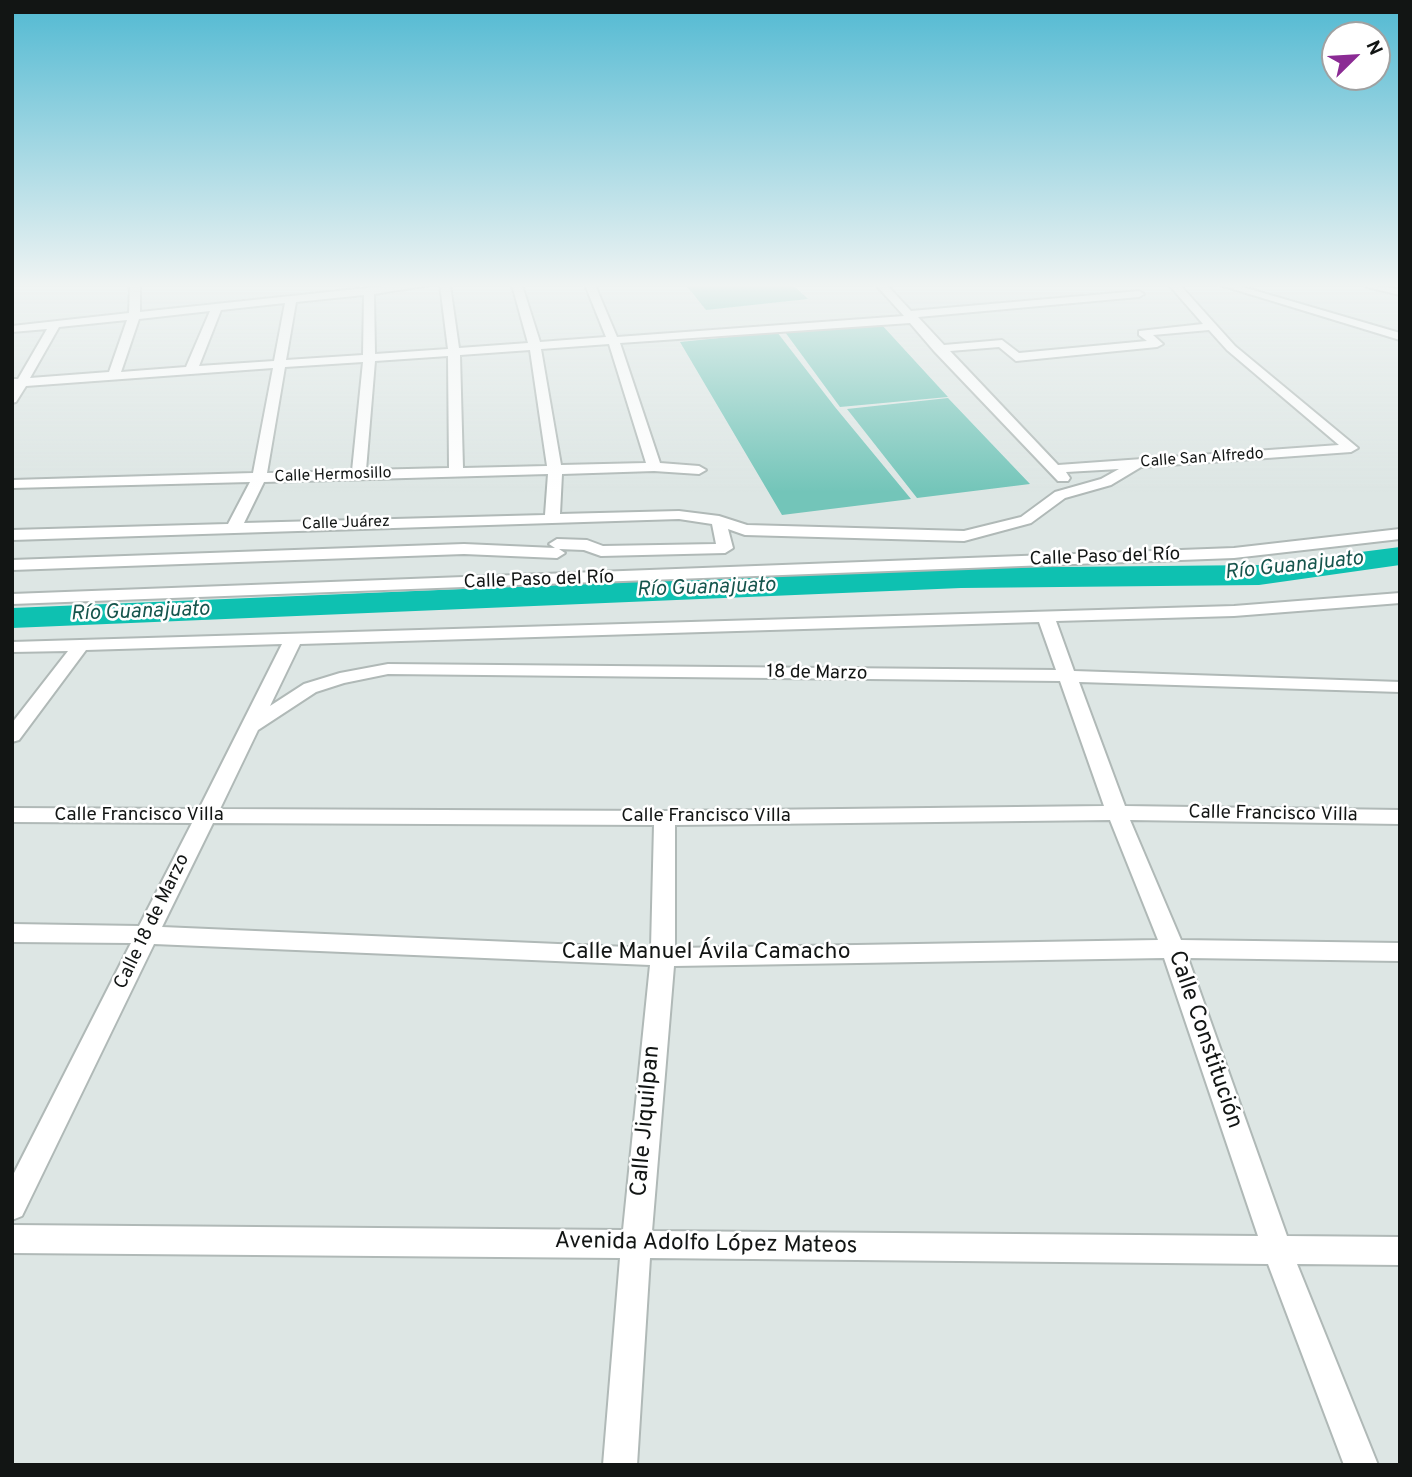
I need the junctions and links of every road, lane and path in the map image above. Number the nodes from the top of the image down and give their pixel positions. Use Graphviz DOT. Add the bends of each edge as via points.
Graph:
graph roads {
  1 [pos="37,354"];
  2 [pos="121,354"];
  3 [pos="198,354"];
  4 [pos="283,354"];
  5 [pos="369,354"];
  6 [pos="418,354"];
  7 [pos="454,354"];
  8 [pos="536,354"];
  9 [pos="617,354"];
  10 [pos="943,354"];
  11 [pos="1013,354"];
  12 [pos="1049,354"];
  13 [pos="1239,354"];
  14 [pos="369,358"];
  15 [pos="281,364"];
  16 [pos="191,370"];
  17 [pos="114,376"];
  18 [pos="18,383"];
  19 [pos="12,399"];
  20 [pos="1138,463"];
  21 [pos="654,467"];
  22 [pos="555,469"];
  23 [pos="1054,469"];
  24 [pos="699,470"];
  25 [pos="456,472"];
  26 [pos="359,475"];
  27 [pos="259,478"];
  28 [pos="12,484"];
  29 [pos="1076,491"];
  30 [pos="552,517"];
  31 [pos="527,518"];
  32 [pos="719,521"];
  33 [pos="234,528"];
  34 [pos="1400,534"];
  35 [pos="12,535"];
  36 [pos="557,548"];
  37 [pos="12,565"];
  38 [pos="555,580"];
  39 [pos="1400,598"];
  40 [pos="12,599"];
  41 [pos="1046,617"];
  42 [pos="294,638"];
  43 [pos="81,645"];
  44 [pos="12,647"];
  45 [pos="1070,676"];
  46 [pos="1400,687"];
  47 [pos="248,727"];
  48 [pos="12,736"];
  49 [pos="1117,813"];
  50 [pos="12,815"];
  51 [pos="204,816"];
  52 [pos="1400,817"];
  53 [pos="665,818"];
  54 [pos="12,933"];
  55 [pos="149,935"];
  56 [pos="1173,949"];
  57 [pos="1400,952"];
  58 [pos="663,957"];
  59 [pos="12,1206"];
  60 [pos="12,1239"];
  61 [pos="636,1244"];
  62 [pos="1278,1250"];
  63 [pos="1400,1251"];
  64 [pos="620,1465"];
  65 [pos="1361,1465"];
  1 -- 18 [label="street"];
  2 -- 17 [label="street"];
  3 -- 16 [label="street"];
  4 -- 15 [label="street"];
  5 -- 14 [label="street"];
  6 -- 14 [label="street"];
  7 -- 25 [label="street"];
  8 -- 22 [label="street"];
  9 -- 21 [label="street"];
  10 -- 23 [label="street"];
  11 -- 12 [label="street"];
  13 -- 20 [label="street, Calle San Alfredo" via="1351,448"];
  14 -- 15 [label="street"];
  14 -- 26 [label="street"];
  15 -- 16 [label="street"];
  15 -- 27 [label="street"];
  16 -- 17 [label="street"];
  17 -- 18 [label="street"];
  18 -- 19 [label="street"];
  20 -- 23 [label="street, Calle San Alfredo"];
  20 -- 29 [label="street, Calle Juárez" via="1106,482"];
  21 -- 22 [label="street, Calle Hermosillo"];
  21 -- 24 [label="street"];
  22 -- 25 [label="street, Calle Hermosillo"];
  22 -- 30 [label="street"];
  23 -- 29 [label="street"];
  25 -- 26 [label="street, Calle Hermosillo"];
  26 -- 27 [label="street, Calle Hermosillo"];
  27 -- 28 [label="street, Calle Hermosillo"];
  27 -- 33 [label="street"];
  29 -- 32 [label="street, Calle Juárez" via="1060,495 1026,520 964,536 746,530"];
  30 -- 31 [label="street, Calle Juárez"];
  30 -- 32 [label="street, Calle Juárez" via="679,515"];
  31 -- 33 [label="street, Calle Juárez"];
  31 -- 36 [label="street"];
  32 -- 36 [label="street" via="725,548"];
  33 -- 35 [label="street, Calle Juárez"];
  34 -- 38 [label="street, Calle Paso del Río" via="1234,553"];
  36 -- 37 [label="street"];
  36 -- 38 [label="street"];
  38 -- 40 [label="street, Calle Paso del Río"];
  39 -- 41 [label="street" via="1234,611"];
  41 -- 42 [label="street"];
  41 -- 45 [label="street, Calle Constitución"];
  42 -- 43 [label="street"];
  42 -- 47 [label="street, Calle 18 de Marzo"];
  43 -- 44 [label="street"];
  43 -- 48 [label="street"];
  45 -- 46 [label="street, 18 de Marzo"];
  45 -- 47 [label="street, 18 de Marzo" via="388,669 310,688"];
  45 -- 49 [label="street, Calle Constitución"];
  47 -- 51 [label="street, Calle 18 de Marzo"];
  49 -- 52 [label="street, Calle Francisco Villa"];
  49 -- 53 [label="street, Calle Francisco Villa"];
  49 -- 56 [label="street, Calle Constitución"];
  50 -- 51 [label="street, Calle Francisco Villa"];
  51 -- 53 [label="street, Calle Francisco Villa"];
  51 -- 55 [label="street, Calle 18 de Marzo"];
  53 -- 58 [label="street, Calle Jiquilpan"];
  54 -- 55 [label="street, Calle Manuel Ávila Camacho"];
  55 -- 58 [label="street, Calle Manuel Ávila Camacho"];
  55 -- 59 [label="street, Calle 18 de Marzo"];
  56 -- 57 [label="street, Calle Manuel Ávila Camacho"];
  56 -- 58 [label="street, Calle Manuel Ávila Camacho"];
  56 -- 62 [label="street, Calle Constitución"];
  58 -- 61 [label="street, Calle Jiquilpan"];
  60 -- 61 [label="street, Avenida Adolfo López Mateos"];
  61 -- 62 [label="street, Avenida Adolfo López Mateos"];
  61 -- 64 [label="street, Calle Jiquilpan"];
  62 -- 63 [label="street, Avenida Adolfo López Mateos"];
  62 -- 65 [label="street, Calle Constitución"];
}
